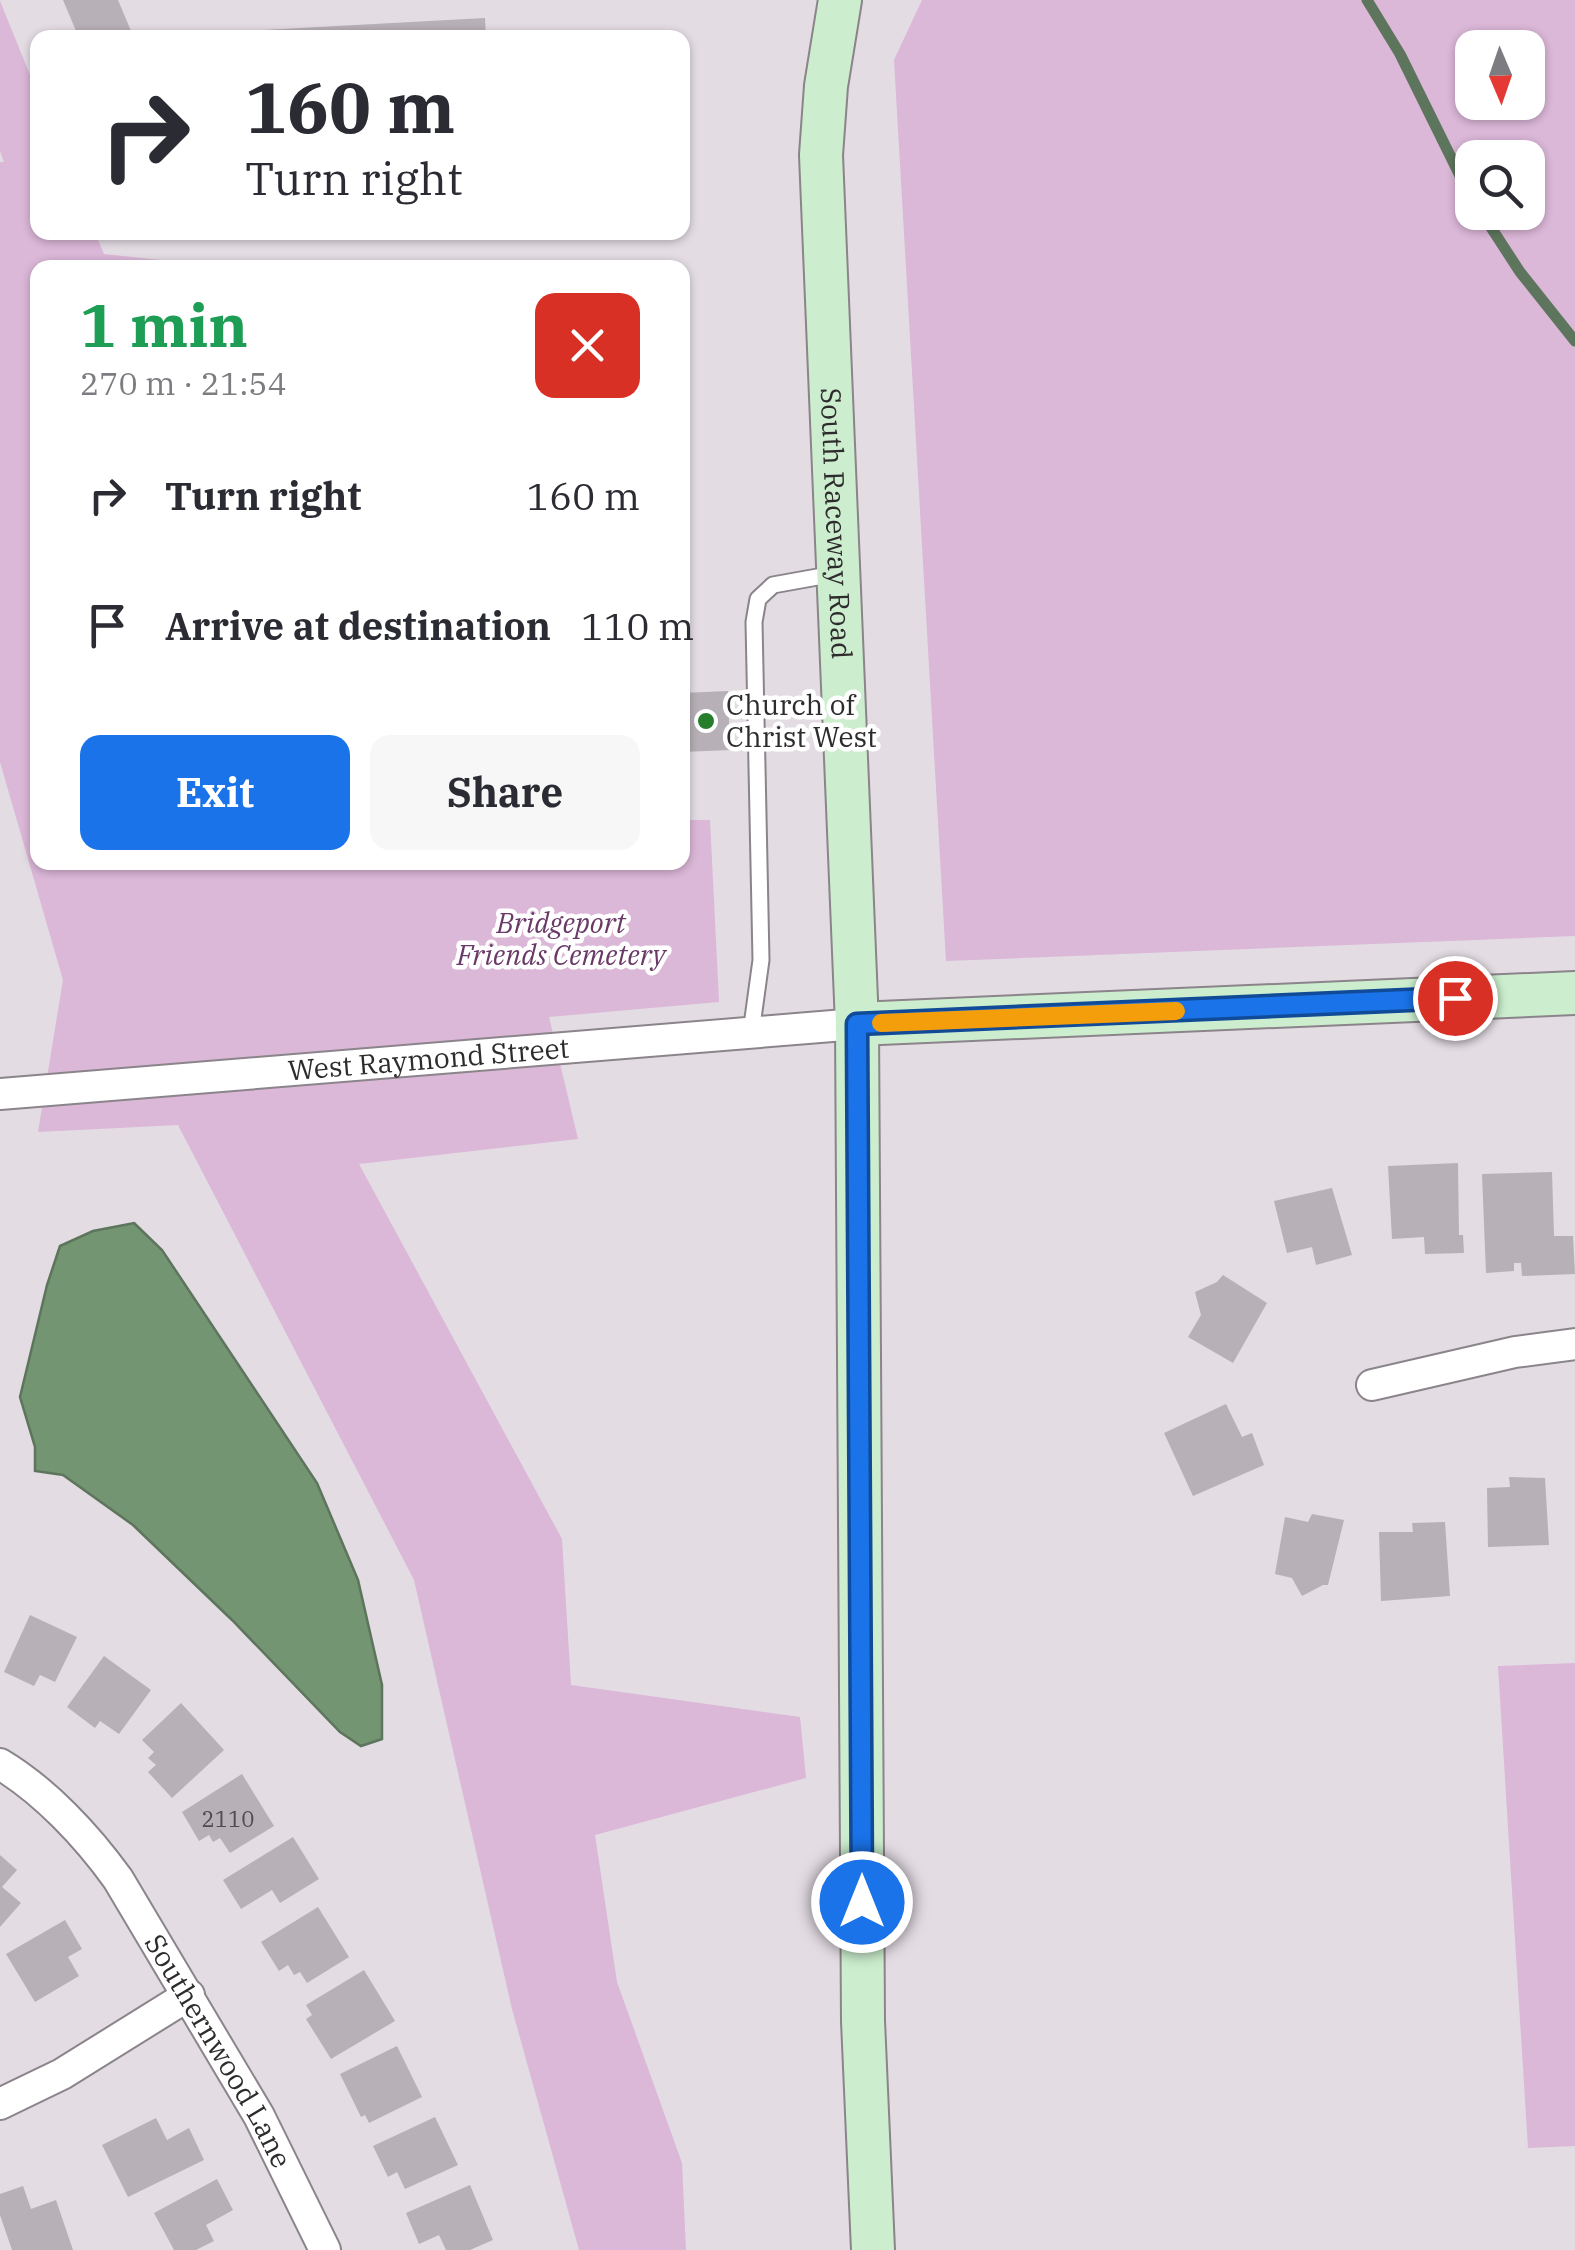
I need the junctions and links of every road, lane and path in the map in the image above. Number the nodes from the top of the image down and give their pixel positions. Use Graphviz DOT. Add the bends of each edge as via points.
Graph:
graph roads {
  1 [pos="840,0"];
  2 [pos="838,573"];
  3 [pos="1575,993"];
  4 [pos="857,1024"];
  5 [pos="751,1033"];
  6 [pos="0,1094"];
  7 [pos="1575,1344"];
  8 [pos="1372,1386"];
  9 [pos="0,1764"];
  10 [pos="189,1994"];
  11 [pos="0,2104"];
  12 [pos="325,2250"];
  13 [pos="873,2250"];
  1 -- 2 [label="main road, South Raceway Road" via="821,155"];
  2 -- 4 [label="main road, South Raceway Road"];
  2 -- 5 [label="lane" via="773,585 758,598 762,960"];
  3 -- 4 [label="main road"];
  4 -- 5 [label="street, West Raymond Street"];
  4 -- 13 [label="main road, South Raceway Road" via="863,2021"];
  5 -- 6 [label="street, West Raymond Street"];
  7 -- 8 [label="street"];
  9 -- 10 [label="street, Southernwood Lane" via="24,1779 102,1857"];
  10 -- 11 [label="street" via="62,2074"];
  10 -- 12 [label="street, Southernwood Lane" via="260,2116"];
}
